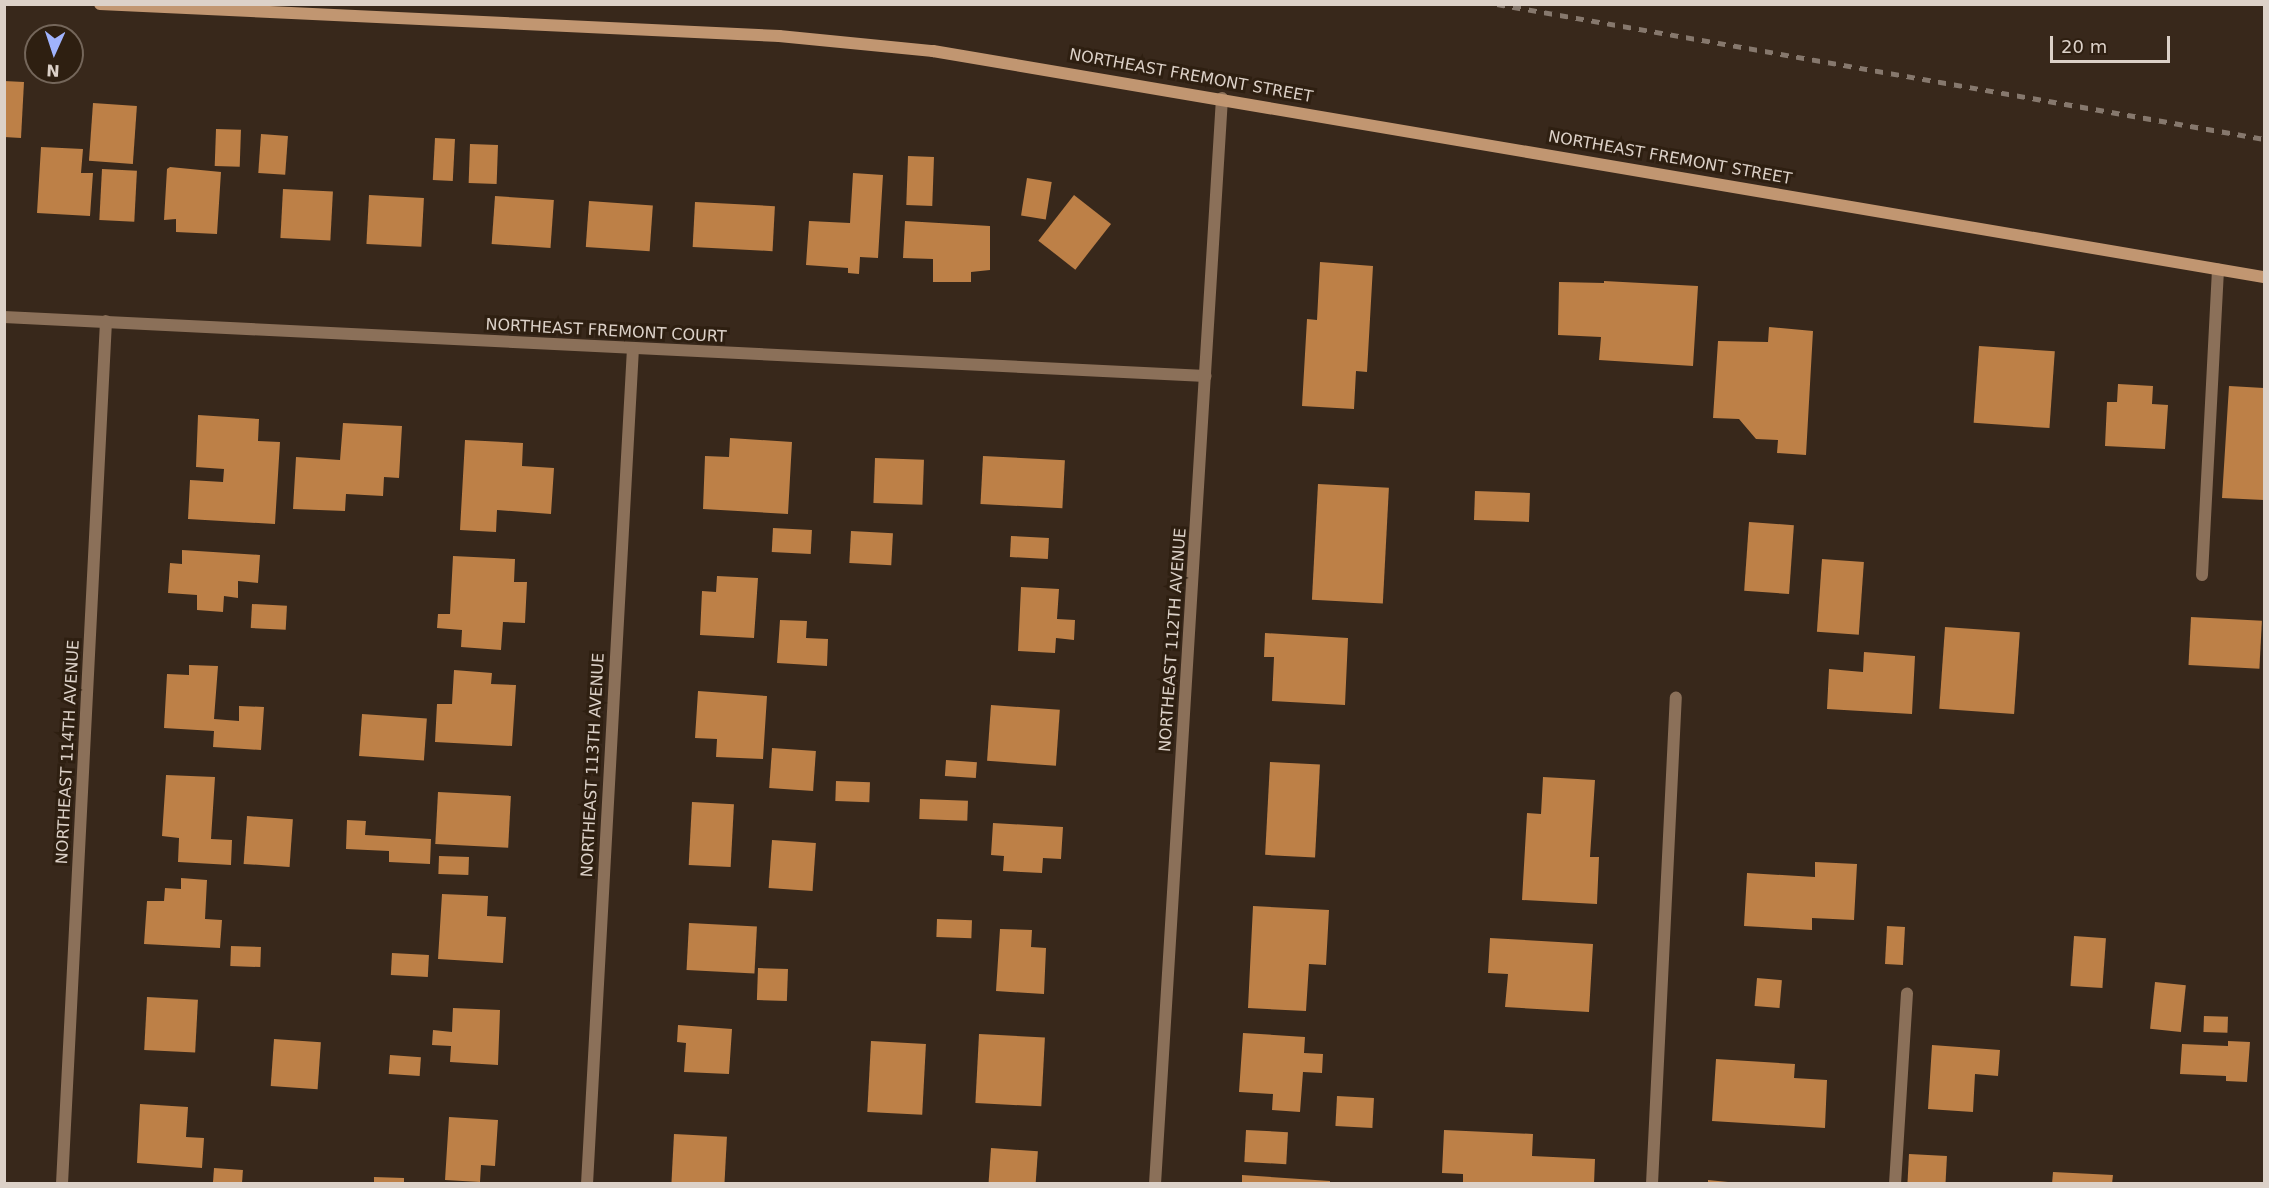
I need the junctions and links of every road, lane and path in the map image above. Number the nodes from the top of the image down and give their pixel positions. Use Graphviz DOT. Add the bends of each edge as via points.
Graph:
graph roads {
  1 [pos="100,4"];
  2 [pos="1222,98"];
  3 [pos="2218,269"];
  4 [pos="2265,277"];
  5 [pos="4,316"];
  6 [pos="106,321"];
  7 [pos="633,349"];
  8 [pos="1206,376"];
  9 [pos="2202,575"];
  10 [pos="1676,698"];
  11 [pos="1907,993"];
  12 [pos="62,1184"];
  13 [pos="587,1184"];
  14 [pos="1155,1184"];
  15 [pos="1652,1184"];
  16 [pos="1895,1184"];
  1 -- 2 [label="main road, NORTHEAST FREMONT STREET" via="845,41 933,51"];
  2 -- 3 [label="main road, NORTHEAST FREMONT STREET"];
  2 -- 8 [label="street, NORTHEAST 112TH AVENUE"];
  3 -- 4 [label="main road, NORTHEAST FREMONT STREET"];
  3 -- 9 [label="street"];
  5 -- 6 [label="street, NORTHEAST FREMONT COURT"];
  6 -- 7 [label="street, NORTHEAST FREMONT COURT"];
  6 -- 12 [label="street, NORTHEAST 114TH AVENUE"];
  7 -- 8 [label="street, NORTHEAST FREMONT COURT"];
  7 -- 13 [label="street, NORTHEAST 113TH AVENUE"];
  8 -- 14 [label="street, NORTHEAST 112TH AVENUE"];
  10 -- 15 [label="street"];
  11 -- 16 [label="street"];
}
